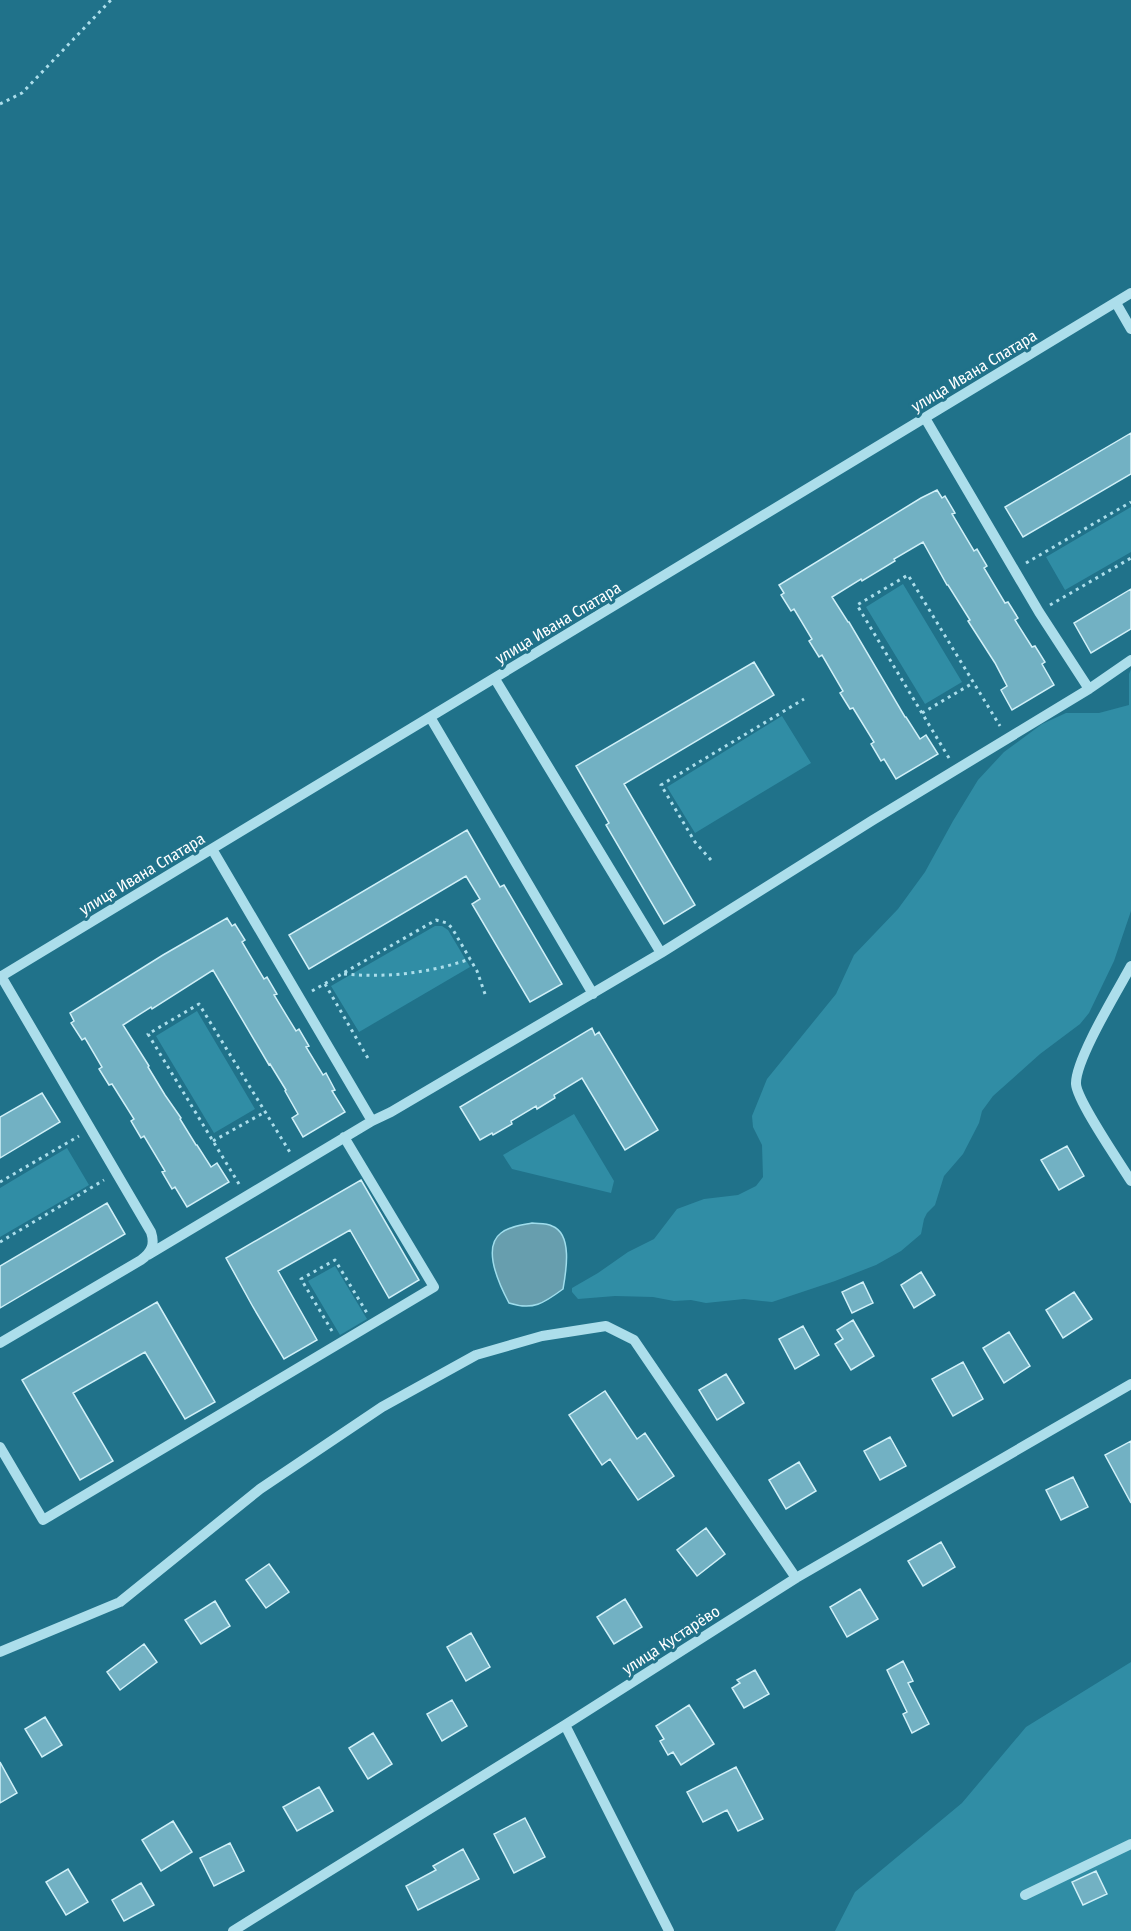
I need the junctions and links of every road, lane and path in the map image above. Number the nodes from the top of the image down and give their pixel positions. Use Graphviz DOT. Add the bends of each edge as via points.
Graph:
graph roads {
  1 [pos="111,0"];
  2 [pos="0,104"];
  3 [pos="1131,293"];
  4 [pos="1116,303"];
  5 [pos="1131,329"];
  6 [pos="924,418"];
  7 [pos="1131,502"];
  8 [pos="1131,558"];
  9 [pos="1014,570"];
  10 [pos="1039,612"];
  11 [pos="1131,660"];
  12 [pos="495,679"];
  13 [pos="973,683"];
  14 [pos="1089,689"];
  15 [pos="804,699"];
  16 [pos="922,713"];
  17 [pos="430,717"];
  18 [pos="1007,738"];
  19 [pos="956,770"];
  20 [pos="212,849"];
  21 [pos="711,860"];
  22 [pos="661,953"];
  23 [pos="470,959"];
  24 [pos="1131,966"];
  25 [pos="343,974"];
  26 [pos="1,976"];
  27 [pos="325,984"];
  28 [pos="485,994"];
  29 [pos="593,994"];
  30 [pos="301,998"];
  31 [pos="369,1060"];
  32 [pos="265,1112"];
  33 [pos="372,1121"];
  34 [pos="91,1129"];
  35 [pos="345,1137"];
  36 [pos="213,1141"];
  37 [pos="298,1166"];
  38 [pos="117,1173"];
  39 [pos="1131,1181"];
  40 [pos="0,1182"];
  41 [pos="247,1196"];
  42 [pos="0,1242"];
  43 [pos="148,1255"];
  44 [pos="373,1323"];
  45 [pos="0,1343"];
  46 [pos="339,1343"];
  47 [pos="1131,1384"];
  48 [pos="0,1447"];
  49 [pos="796,1578"];
  50 [pos="0,1652"];
  51 [pos="565,1725"];
  52 [pos="1131,1844"];
  53 [pos="1025,1895"];
  54 [pos="233,1931"];
  55 [pos="669,1931"];
  1 -- 2 [label="path" via="21,93"];
  3 -- 4 [label="street, улица Ивана Спатара"];
  4 -- 5 [label="street"];
  4 -- 6 [label="street, улица Ивана Спатара"];
  6 -- 9 [label="street"];
  6 -- 12 [label="street, улица Ивана Спатара"];
  7 -- 9 [label="path"];
  8 -- 10 [label="path"];
  9 -- 10 [label="street"];
  10 -- 14 [label="street"];
  11 -- 14 [label="street"];
  12 -- 17 [label="street, улица Ивана Спатара"];
  12 -- 22 [label="street"];
  13 -- 16 [label="path"];
  13 -- 16 [label="path" via="908,575 857,605"];
  13 -- 18 [label="path"];
  14 -- 18 [label="street"];
  15 -- 21 [label="path" via="661,785 695,842"];
  16 -- 19 [label="path"];
  17 -- 20 [label="street, улица Ивана Спатара"];
  17 -- 29 [label="street"];
  18 -- 19 [label="street"];
  19 -- 22 [label="street"];
  20 -- 26 [label="street, улица Ивана Спатара"];
  20 -- 30 [label="street"];
  22 -- 29 [label="street"];
  23 -- 25 [label="path" via="407,974"];
  23 -- 25 [label="path" via="452,928 436,920"];
  23 -- 28 [label="path"];
  24 -- 39 [label="street" via="1093,1038 1078,1071 1076,1086"];
  25 -- 27 [label="path"];
  26 -- 34 [label="street"];
  27 -- 30 [label="path"];
  27 -- 31 [label="path"];
  29 -- 33 [label="street"];
  30 -- 33 [label="street"];
  32 -- 36 [label="path"];
  32 -- 36 [label="path" via="199,1004 148,1034"];
  32 -- 37 [label="path"];
  33 -- 35 [label="street"];
  34 -- 38 [label="street"];
  34 -- 40 [label="path"];
  35 -- 37 [label="street"];
  35 -- 44 [label="street" via="434,1287"];
  36 -- 41 [label="path"];
  37 -- 41 [label="street"];
  38 -- 42 [label="path"];
  38 -- 43 [label="street" via="152,1232 153,1247"];
  41 -- 43 [label="street"];
  43 -- 45 [label="street"];
  44 -- 46 [label="street"];
  44 -- 46 [label="path" via="335,1260 301,1279"];
  46 -- 48 [label="street" via="43,1520"];
  47 -- 49 [label="street, улица Кустарёво"];
  49 -- 50 [label="street" via="634,1340 606,1326 542,1336 476,1355 382,1407 260,1489 120,1602"];
  49 -- 51 [label="street, улица Кустарёво"];
  51 -- 54 [label="street, улица Кустарёво"];
  51 -- 55 [label="street"];
  52 -- 53 [label="street"];
}
